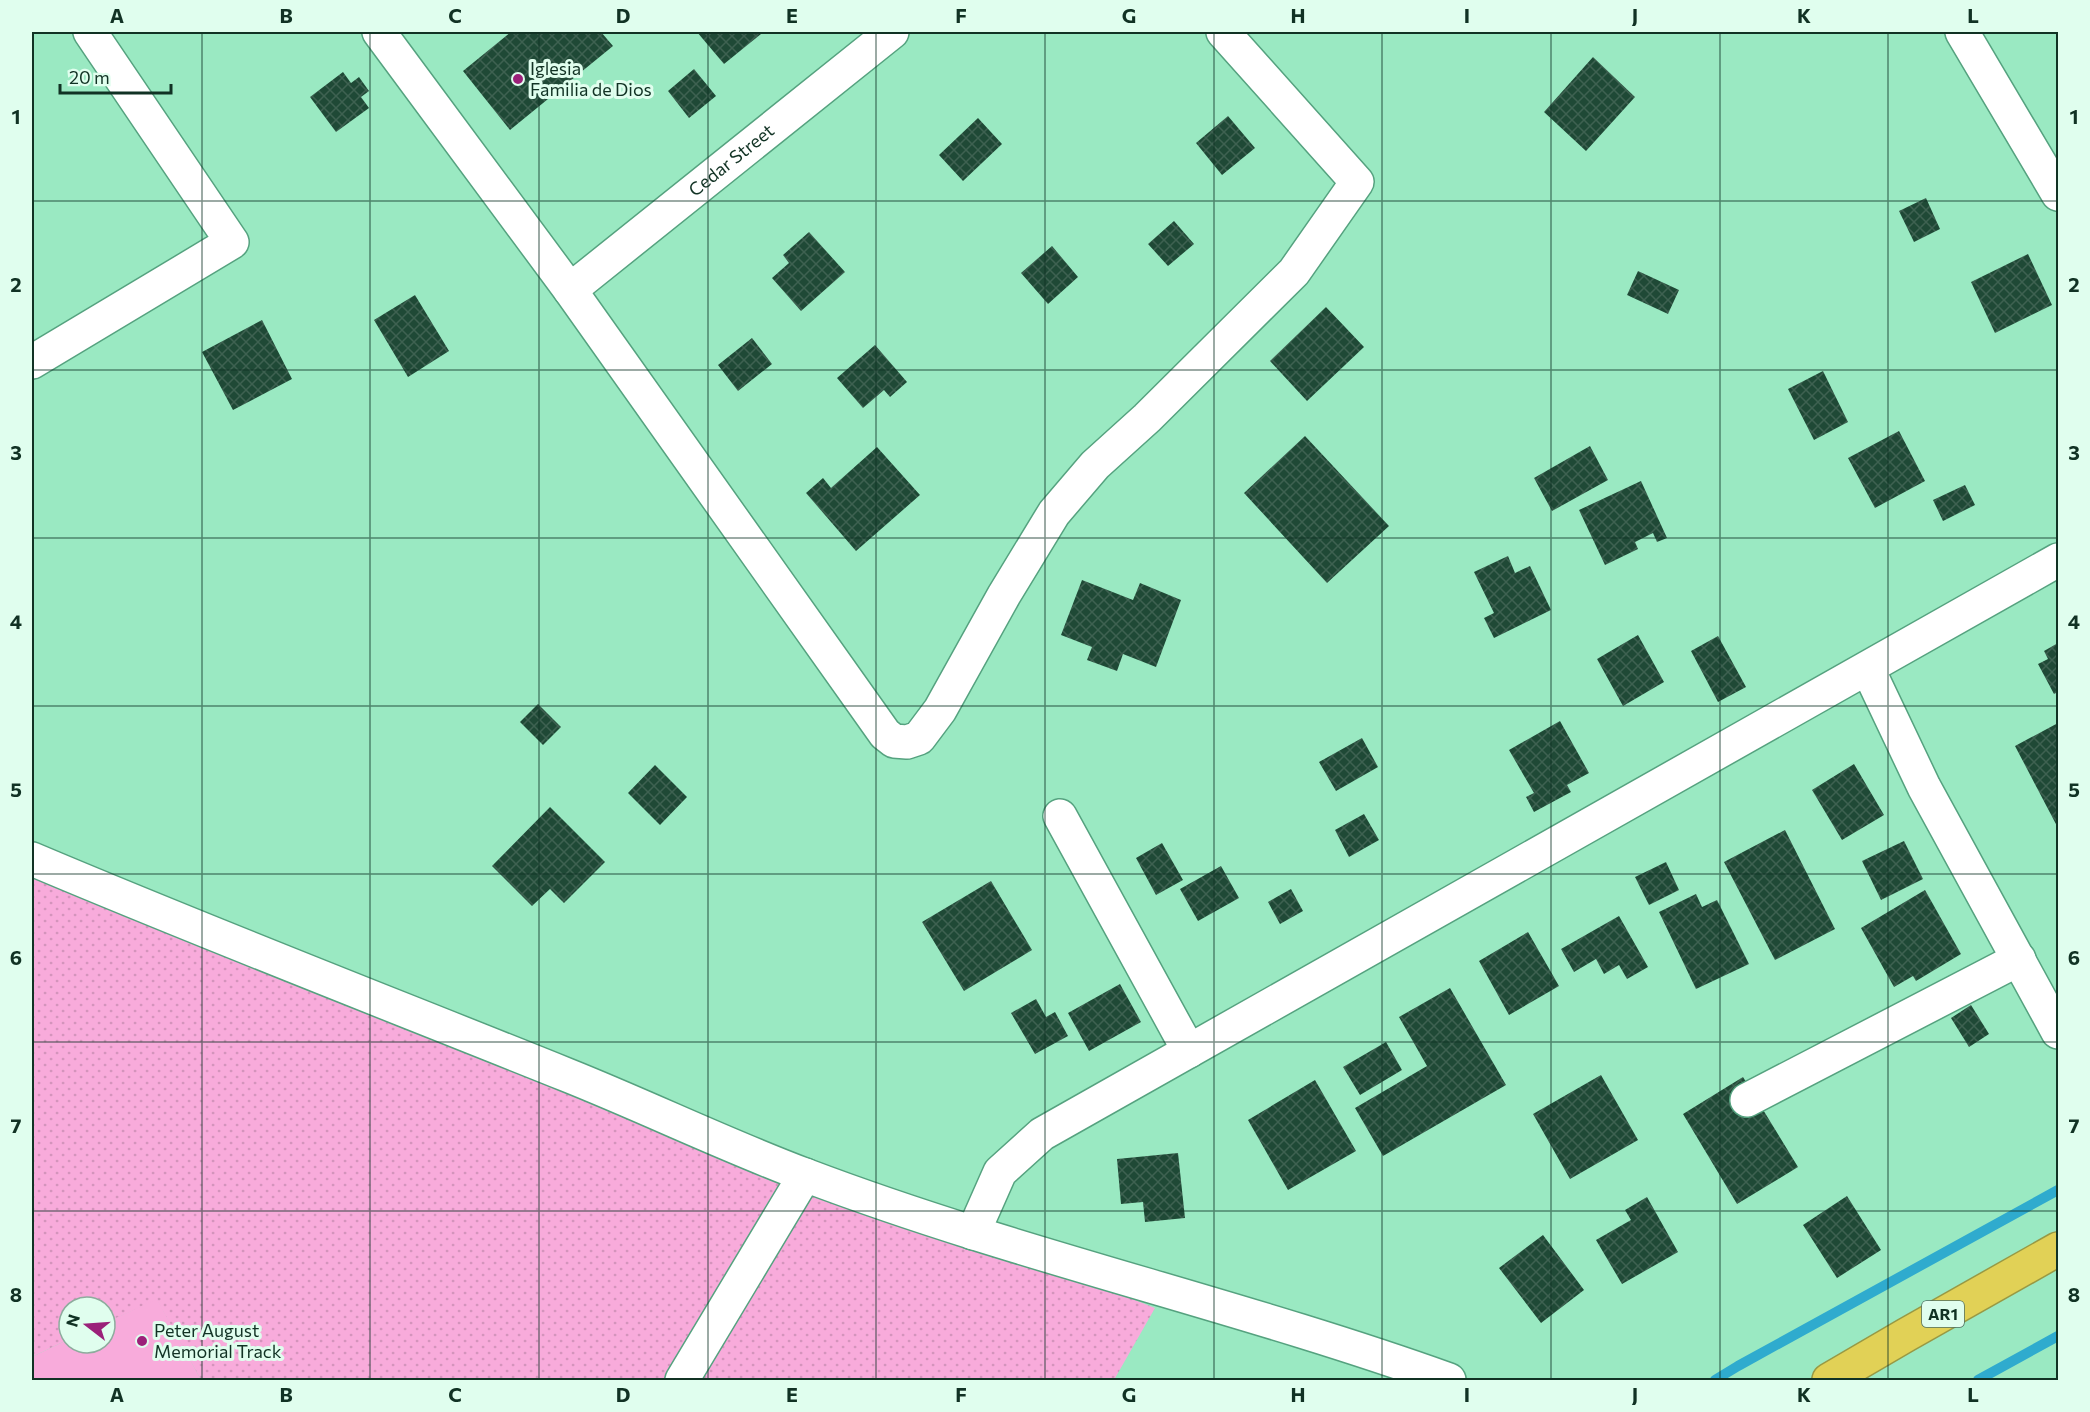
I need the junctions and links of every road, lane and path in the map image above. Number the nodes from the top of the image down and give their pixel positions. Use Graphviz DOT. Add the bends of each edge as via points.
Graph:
graph roads {
  1 [pos="90,32"];
  2 [pos="380,32"];
  3 [pos="892,32"];
  4 [pos="1223,32"];
  5 [pos="1962,32"];
  6 [pos="2058,194"];
  7 [pos="570,290"];
  8 [pos="32,362"];
  9 [pos="2058,560"];
  10 [pos="1868,669"];
  11 [pos="1060,816"];
  12 [pos="32,859"];
  13 [pos="2019,960"];
  14 [pos="2058,1032"];
  15 [pos="1189,1051"];
  16 [pos="1747,1100"];
  17 [pos="805,1175"];
  18 [pos="973,1233"];
  19 [pos="2058,1249"];
  20 [pos="682,1380"];
  21 [pos="1449,1380"];
  22 [pos="1829,1380"];
  1 -- 8 [label="street" via="232,242"];
  2 -- 7 [label="street"];
  3 -- 7 [label="street, Cedar Street"];
  4 -- 7 [label="street" via="1357,182 1294,272 1095,465 1054,513 940,710 919,738 894,741 885,734"];
  5 -- 6 [label="street"];
  9 -- 10 [label="street"];
  10 -- 13 [label="street" via="1924,786"];
  10 -- 15 [label="street"];
  11 -- 15 [label="street"];
  12 -- 17 [label="street" via="195,928 571,1076"];
  13 -- 14 [label="street"];
  13 -- 16 [label="street"];
  15 -- 18 [label="street" via="1042,1134 1000,1172"];
  17 -- 18 [label="street"];
  17 -- 20 [label="street"];
  18 -- 21 [label="street" via="1362,1349"];
  19 -- 22 [label="highway, AR1"];
}
